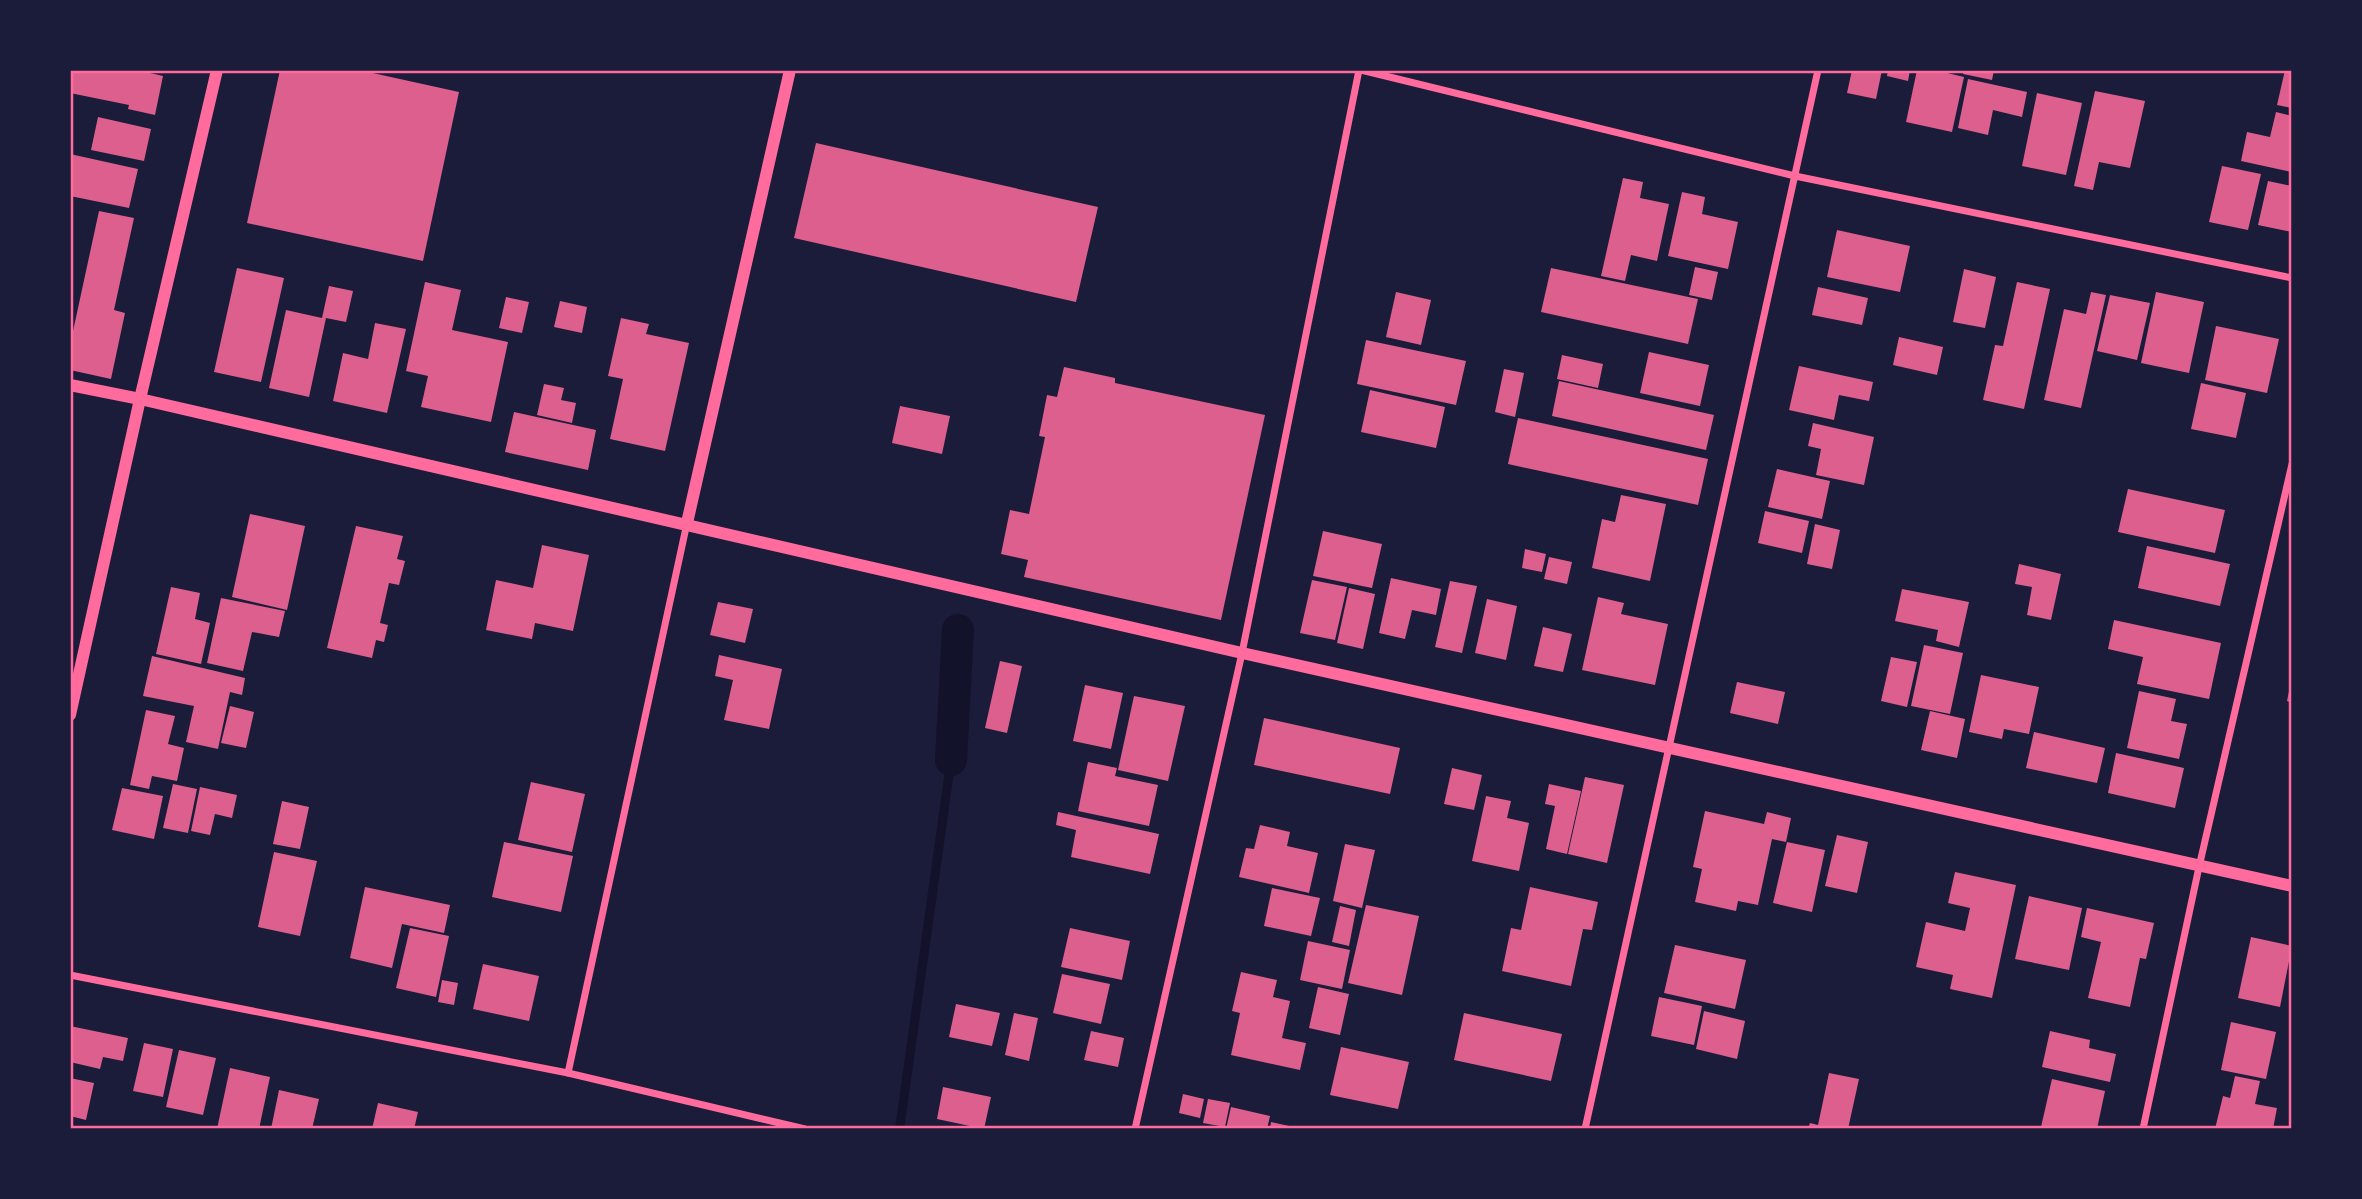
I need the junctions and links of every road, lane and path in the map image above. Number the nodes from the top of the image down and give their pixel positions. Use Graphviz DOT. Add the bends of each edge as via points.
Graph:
graph roads {
  1 [pos="217,70"];
  2 [pos="790,70"];
  3 [pos="1360,70"];
  4 [pos="1818,70"];
  5 [pos="1795,176"];
  6 [pos="2292,278"];
  7 [pos="70,385"];
  8 [pos="140,398"];
  9 [pos="2292,464"];
  10 [pos="687,523"];
  11 [pos="1242,653"];
  12 [pos="70,715"];
  13 [pos="1668,746"];
  14 [pos="2199,867"];
  15 [pos="2292,886"];
  16 [pos="70,975"];
  17 [pos="568,1073"];
  18 [pos="806,1129"];
  19 [pos="1135,1129"];
  20 [pos="1585,1129"];
  21 [pos="2143,1129"];
  1 -- 8 [label="street"];
  2 -- 10 [label="street"];
  3 -- 5 [label="street"];
  3 -- 11 [label="street"];
  4 -- 5 [label="street"];
  5 -- 6 [label="street"];
  5 -- 13 [label="street"];
  7 -- 8 [label="street"];
  8 -- 10 [label="street"];
  8 -- 12 [label="street"];
  9 -- 14 [label="street"];
  10 -- 11 [label="street"];
  10 -- 17 [label="street"];
  11 -- 13 [label="street"];
  11 -- 19 [label="street"];
  13 -- 14 [label="street"];
  13 -- 20 [label="street"];
  14 -- 15 [label="street"];
  14 -- 21 [label="street"];
  16 -- 17 [label="street"];
  17 -- 18 [label="street"];
}
